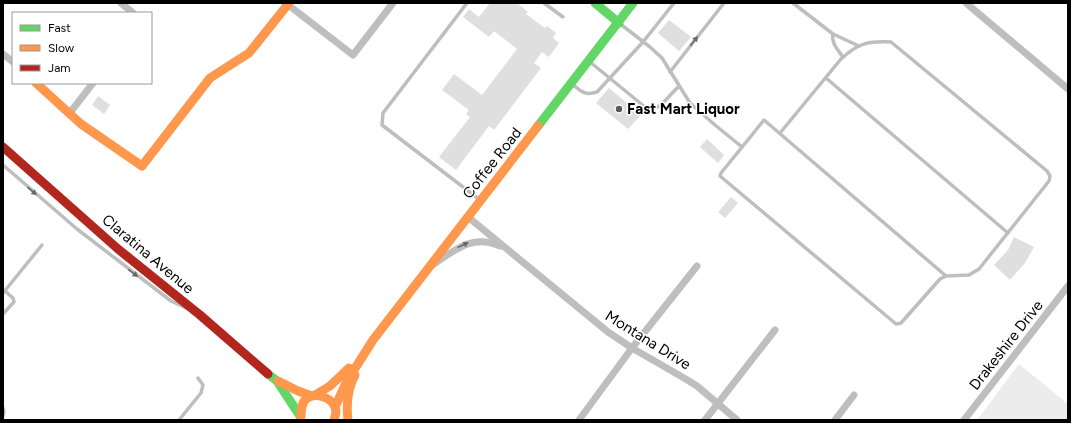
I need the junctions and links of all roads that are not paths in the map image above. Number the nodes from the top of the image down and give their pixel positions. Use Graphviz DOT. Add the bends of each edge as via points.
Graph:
graph roads {
  1 [pos="121,3"];
  2 [pos="393,3"];
  3 [pos="467,3"];
  4 [pos="544,3"];
  5 [pos="595,3"];
  6 [pos="633,3"];
  7 [pos="674,3"];
  8 [pos="724,3"];
  9 [pos="793,3"];
  10 [pos="966,3"];
  11 [pos="288,4"];
  12 [pos="132,12"];
  13 [pos="563,17"];
  14 [pos="619,23"];
  15 [pos="833,34"];
  16 [pos="643,42"];
  17 [pos="858,46"];
  18 [pos="3,54"];
  19 [pos="843,57"];
  20 [pos="12,61"];
  21 [pos="589,61"];
  22 [pos="670,72"];
  23 [pos="610,78"];
  24 [pos="826,78"];
  25 [pos="572,83"];
  26 [pos="37,84"];
  27 [pos="92,84"];
  28 [pos="679,86"];
  29 [pos="1068,89"];
  30 [pos="69,114"];
  31 [pos="780,133"];
  32 [pos="3,147"];
  33 [pos="742,147"];
  34 [pos="3,165"];
  35 [pos="480,201"];
  36 [pos="468,217"];
  37 [pos="1008,233"];
  38 [pos="42,245"];
  39 [pos="508,250"];
  40 [pos="430,266"];
  41 [pos="696,266"];
  42 [pos="946,276"];
  43 [pos="1068,286"];
  44 [pos="4,292"];
  45 [pos="3,314"];
  46 [pos="200,315"];
  47 [pos="775,330"];
  48 [pos="373,340"];
  49 [pos="632,348"];
  50 [pos="198,378"];
  51 [pos="277,381"];
  52 [pos="314,395"];
  53 [pos="854,395"];
  54 [pos="718,404"];
  55 [pos="3,408"];
  56 [pos="3,416"];
  57 [pos="335,416"];
  58 [pos="301,418"];
  59 [pos="179,420"];
  60 [pos="348,420"];
  61 [pos="578,420"];
  62 [pos="705,420"];
  63 [pos="737,420"];
  64 [pos="836,420"];
  65 [pos="964,420"];
  1 -- 12 [label="street"];
  2 -- 11 [label="street" via="353,55"];
  3 -- 35 [label="lane" via="383,113 382,125"];
  4 -- 13 [label="lane"];
  5 -- 14 [label="main road"];
  6 -- 14 [label="main road, Coffee Road"];
  7 -- 16 [label="lane"];
  22 -- 8 [label="lane, one-way"];
  9 -- 15 [label="lane"];
  10 -- 29 [label="street"];
  11 -- 30 [label="main road" via="249,53 210,78 142,166"];
  14 -- 16 [label="lane"];
  14 -- 21 [label="main road, Coffee Road"];
  15 -- 17 [label="lane"];
  15 -- 19 [label="lane" via="835,46"];
  16 -- 22 [label="lane" via="662,58"];
  16 -- 23 [label="lane"];
  17 -- 19 [label="lane"];
  17 -- 37 [label="lane" via="873,41 891,42 1046,171 1050,176 1049,181"];
  18 -- 20 [label="street"];
  19 -- 24 [label="lane"];
  21 -- 23 [label="lane"];
  21 -- 25 [label="main road, Coffee Road"];
  22 -- 28 [label="lane"];
  23 -- 25 [label="lane" via="597,92 590,94 584,94"];
  23 -- 28 [label="lane" via="645,107 660,106"];
  24 -- 31 [label="lane"];
  24 -- 37 [label="lane"];
  25 -- 35 [label="main road, Coffee Road"];
  26 -- 30 [label="main road"];
  27 -- 30 [label="street"];
  28 -- 33 [label="lane" via="690,103"];
  31 -- 33 [label="lane" via="764,120"];
  31 -- 42 [label="lane"];
  32 -- 46 [label="main road, Claratina Avenue" via="118,249"];
  33 -- 42 [label="lane" via="720,176 896,324 901,323 940,279"];
  34 -- 46 [label="lane, one-way" via="76,229 171,301"];
  35 -- 36 [label="main road, Coffee Road"];
  36 -- 39 [label="street, Montana Drive"];
  36 -- 40 [label="main road, Coffee Road"];
  37 -- 42 [label="lane" via="979,269 969,275"];
  38 -- 44 [label="lane"];
  40 -- 39 [label="street, Montana Drive, one-way" via="469,242 494,243"];
  39 -- 49 [label="street, Montana Drive" via="588,316"];
  40 -- 48 [label="main road, Coffee Road"];
  41 -- 49 [label="street"];
  43 -- 65 [label="street, Drakeshire Drive"];
  44 -- 45 [label="lane" via="13,298 14,302"];
  46 -- 51 [label="main road, Claratina Avenue"];
  47 -- 54 [label="street"];
  48 -- 52 [label="main road, Coffee Road" via="340,378"];
  48 -- 57 [label="main road, Coffee Road" via="346,379 338,396"];
  48 -- 60 [label="main road" via="348,390"];
  49 -- 54 [label="street, Montana Drive" via="697,386"];
  49 -- 61 [label="street"];
  50 -- 59 [label="lane" via="203,385 201,393"];
  51 -- 52 [label="main road, Claratina Avenue"];
  51 -- 58 [label="main road, Claratina Avenue"];
  52 -- 57 [label="main road, Claratina Avenue" via="331,400"];
  52 -- 58 [label="main road" via="302,404"];
  53 -- 64 [label="street"];
  54 -- 62 [label="street"];
  54 -- 63 [label="street, Montana Drive"];
  55 -- 56 [label="lane"];
}
